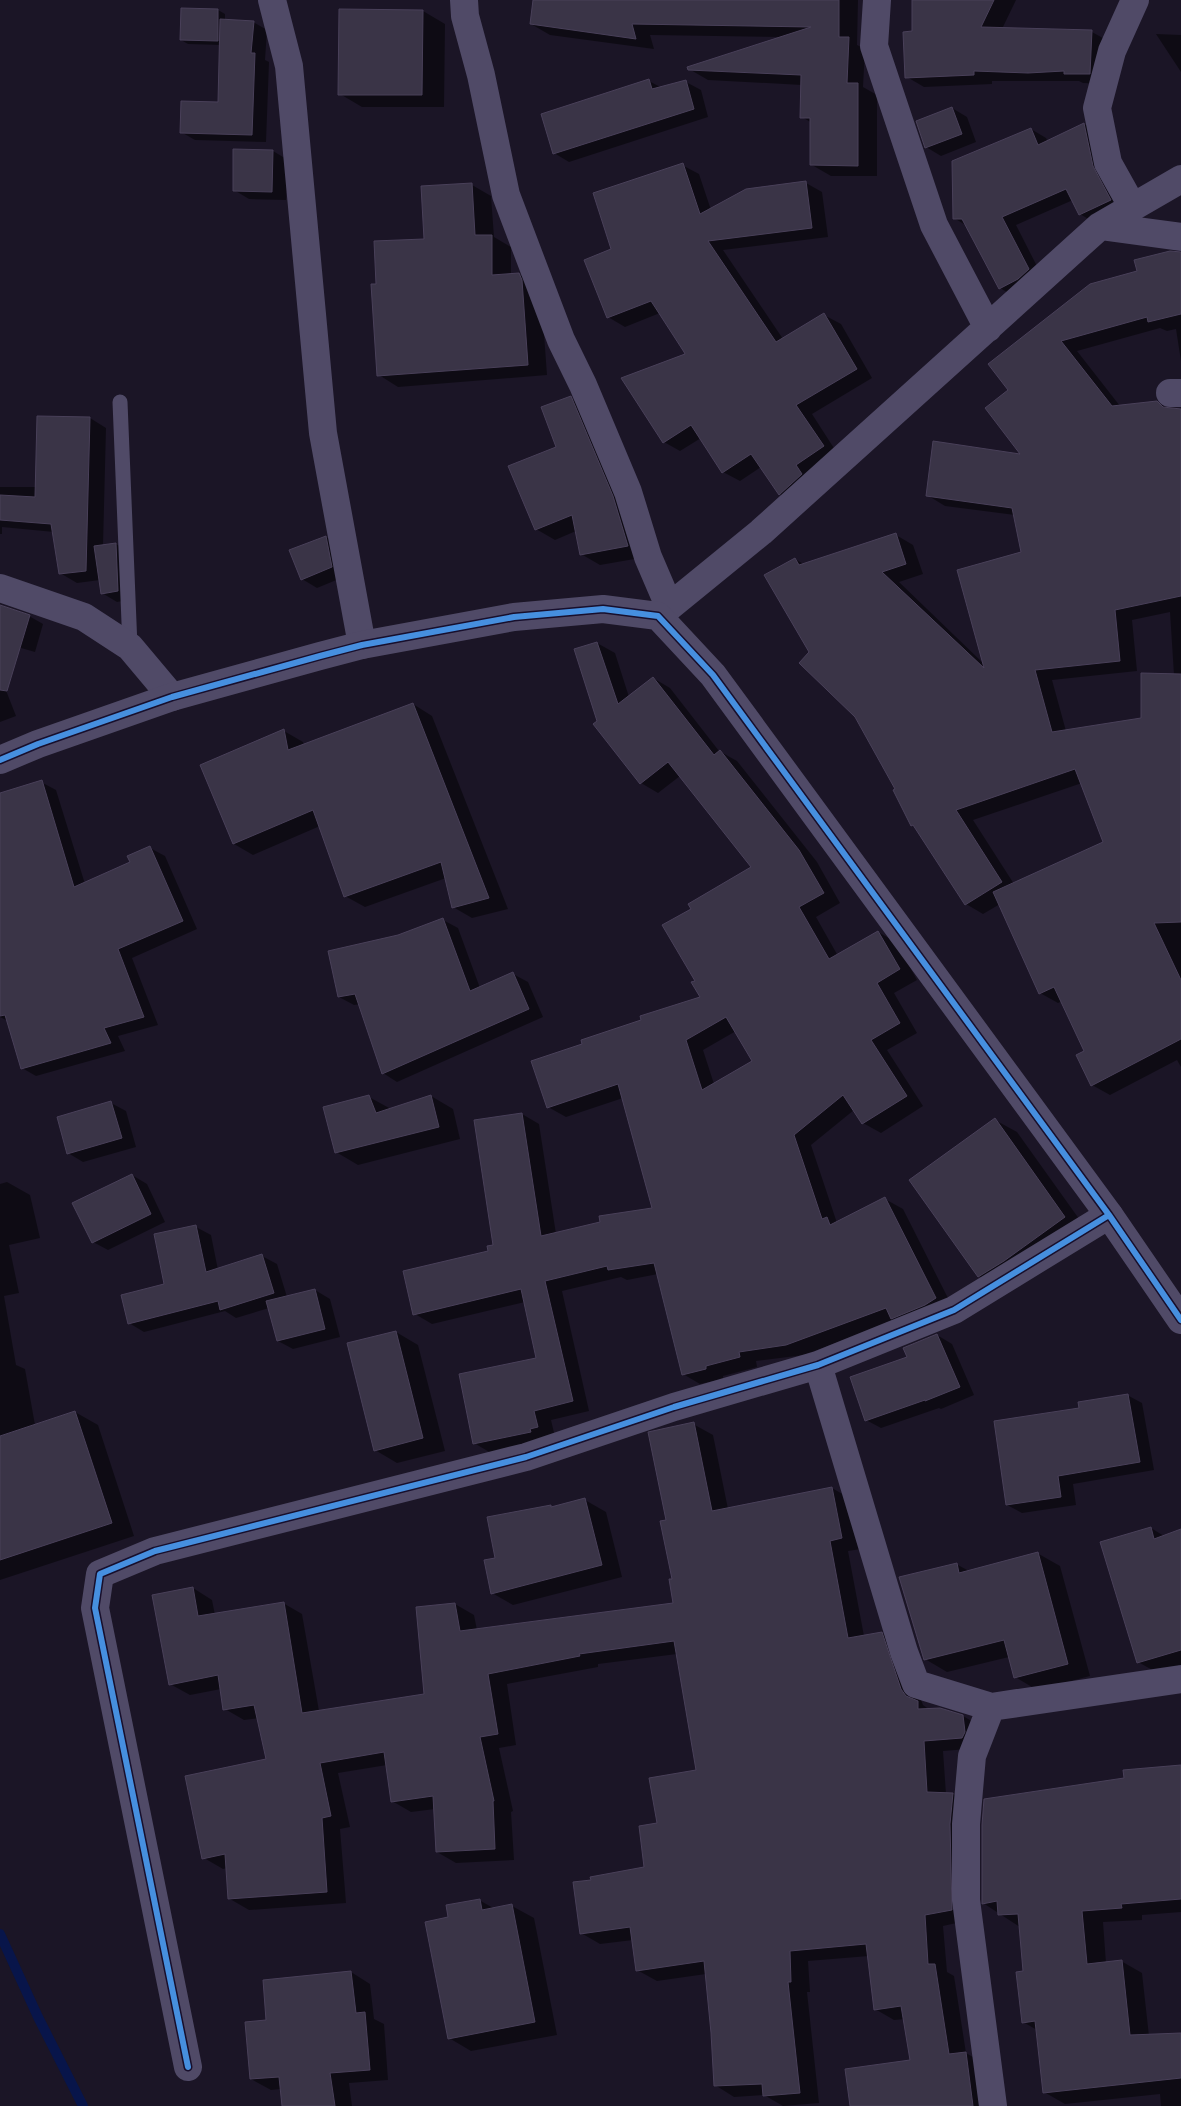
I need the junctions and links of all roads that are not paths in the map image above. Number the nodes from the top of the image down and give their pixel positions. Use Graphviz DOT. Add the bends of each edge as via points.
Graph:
graph roads {
  1 [pos="272,0"];
  2 [pos="464,0"];
  3 [pos="877,0"];
  4 [pos="1135,0"];
  5 [pos="1181,179"];
  6 [pos="1132,206"];
  7 [pos="1100,226"];
  8 [pos="1181,236"];
  9 [pos="988,328"];
  10 [pos="120,402"];
  11 [pos="0,588"];
  12 [pos="663,611"];
  13 [pos="362,645"];
  14 [pos="130,647"];
  15 [pos="172,697"];
  16 [pos="0,760"];
  17 [pos="1109,1215"];
  18 [pos="1181,1320"];
  19 [pos="818,1365"];
  20 [pos="1181,1679"];
  21 [pos="992,1707"];
  22 [pos="188,2067"];
  23 [pos="993,2106"];
  1 -- 13 [label="street" via="288,66 324,434"];
  2 -- 12 [label="street" via="506,195 560,340 583,385 628,492"];
  3 -- 9 [label="street" via="874,46 934,225"];
  4 -- 6 [label="street" via="1112,51 1097,108 1108,163"];
  5 -- 6 [label="street"];
  6 -- 7 [label="street"];
  7 -- 8 [label="street"];
  7 -- 9 [label="street"];
  9 -- 12 [label="street" via="761,532"];
  10 -- 14 [label="lane"];
  11 -- 14 [label="street" via="84,617"];
  12 -- 13 [label="street" via="602,609 514,617"];
  12 -- 17 [label="street"];
  13 -- 15 [label="street"];
  14 -- 15 [label="street"];
  15 -- 16 [label="street"];
  17 -- 18 [label="street"];
  17 -- 19 [label="street" via="954,1310"];
  19 -- 21 [label="street" via="916,1684"];
  19 -- 22 [label="street" via="674,1407 526,1457 155,1551 100,1574 95,1608"];
  20 -- 21 [label="street"];
  21 -- 23 [label="street" via="972,1756 966,1824 966,1900"];
}
